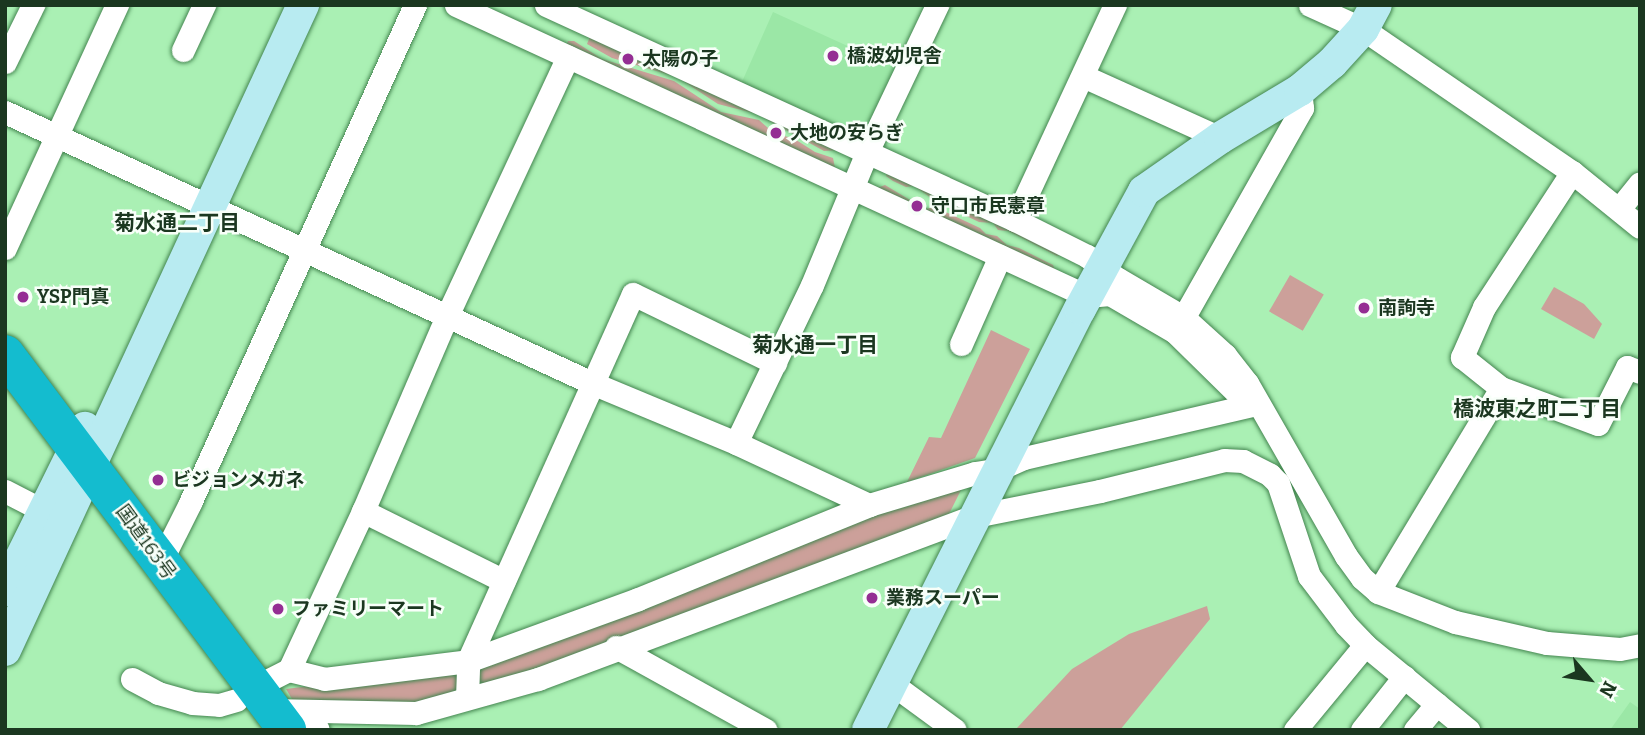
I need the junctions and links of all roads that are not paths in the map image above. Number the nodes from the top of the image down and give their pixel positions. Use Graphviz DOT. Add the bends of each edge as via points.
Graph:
graph roads {
  1 [pos="33,5"];
  2 [pos="117,5"];
  3 [pos="204,5"];
  4 [pos="284,5"];
  5 [pos="303,5"];
  6 [pos="415,5"];
  7 [pos="456,5"];
  8 [pos="546,5"];
  9 [pos="937,5"];
  10 [pos="1115,5"];
  11 [pos="1311,5"];
  12 [pos="1369,17"];
  13 [pos="183,50"];
  14 [pos="568,57"];
  15 [pos="5,62"];
  16 [pos="1083,76"];
  17 [pos="1300,90"];
  18 [pos="5,112"];
  19 [pos="57,135"];
  20 [pos="1220,138"];
  21 [pos="867,152"];
  22 [pos="1572,172"];
  23 [pos="1640,183"];
  24 [pos="853,186"];
  25 [pos="202,201"];
  26 [pos="1619,209"];
  27 [pos="1015,220"];
  28 [pos="1640,227"];
  29 [pos="5,248"];
  30 [pos="305,249"];
  31 [pos="1000,256"];
  32 [pos="1102,266"];
  33 [pos="1087,296"];
  34 [pos="447,316"];
  35 [pos="1179,324"];
  36 [pos="961,344"];
  37 [pos="5,354"];
  38 [pos="775,363"];
  39 [pos="1640,372"];
  40 [pos="592,383"];
  41 [pos="1501,388"];
  42 [pos="5,397"];
  43 [pos="1256,404"];
  44 [pos="736,443"];
  45 [pos="999,469"];
  46 [pos="77,470"];
  47 [pos="5,491"];
  48 [pos="869,505"];
  49 [pos="43,510"];
  50 [pos="363,511"];
  51 [pos="975,516"];
  52 [pos="160,563"];
  53 [pos="713,569"];
  54 [pos="504,581"];
  55 [pos="5,590"];
  56 [pos="1378,592"];
  57 [pos="732,604"];
  58 [pos="1365,645"];
  59 [pos="1640,645"];
  60 [pos="616,647"];
  61 [pos="5,650"];
  62 [pos="468,661"];
  63 [pos="289,670"];
  64 [pos="1404,677"];
  65 [pos="132,679"];
  66 [pos="891,683"];
  67 [pos="467,698"];
  68 [pos="1437,704"];
  69 [pos="264,712"];
  70 [pos="318,730"];
  71 [pos="766,730"];
  72 [pos="868,730"];
  73 [pos="955,730"];
  74 [pos="1295,730"];
  75 [pos="1362,730"];
  76 [pos="1415,730"];
  77 [pos="1468,730"];
  1 -- 15 [label="street"];
  2 -- 19 [label="street"];
  3 -- 13 [label="street"];
  4 -- 25 [label="street"];
  5 -- 25 [label="street"];
  6 -- 30 [label="street"];
  7 -- 14 [label="street"];
  8 -- 21 [label="street"];
  9 -- 21 [label="street"];
  10 -- 16 [label="street"];
  11 -- 12 [label="street"];
  12 -- 17 [label="street" via="1332,62"];
  12 -- 22 [label="street"];
  14 -- 24 [label="street"];
  14 -- 34 [label="street"];
  16 -- 20 [label="street"];
  16 -- 27 [label="street"];
  17 -- 20 [label="street"];
  17 -- 35 [label="street" via="1302,108"];
  18 -- 19 [label="street"];
  19 -- 25 [label="street"];
  19 -- 29 [label="street"];
  20 -- 32 [label="street" via="1144,191"];
  21 -- 24 [label="street"];
  21 -- 27 [label="street"];
  22 -- 26 [label="street"];
  22 -- 41 [label="street" via="1484,307 1462,357"];
  23 -- 26 [label="street"];
  24 -- 31 [label="street"];
  24 -- 38 [label="street"];
  25 -- 30 [label="street"];
  25 -- 46 [label="street"];
  26 -- 28 [label="street"];
  27 -- 32 [label="street"];
  30 -- 34 [label="street"];
  30 -- 52 [label="street"];
  31 -- 33 [label="street"];
  31 -- 36 [label="street"];
  32 -- 33 [label="street"];
  32 -- 35 [label="street"];
  33 -- 35 [label="street" via="1110,294"];
  33 -- 45 [label="street"];
  34 -- 40 [label="street"];
  34 -- 50 [label="street"];
  35 -- 43 [label="street" via="1225,355 1247,383"];
  37 -- 46 [label="highway, 国道163号"];
  38 -- 40 [label="street" via="633,294"];
  38 -- 44 [label="street"];
  39 -- 41 [label="street" via="1627,367 1598,424"];
  40 -- 44 [label="street"];
  40 -- 54 [label="street"];
  41 -- 56 [label="street"];
  42 -- 46 [label="highway, 国道163号"];
  43 -- 45 [label="street" via="1024,458"];
  43 -- 56 [label="street" via="1346,556"];
  44 -- 48 [label="street"];
  45 -- 48 [label="street"];
  45 -- 51 [label="street"];
  46 -- 49 [label="street"];
  46 -- 52 [label="highway, 国道163号"];
  46 -- 61 [label="street"];
  46 -- 69 [label="highway, 国道163号" via="126,552"];
  47 -- 49 [label="street"];
  48 -- 53 [label="street"];
  49 -- 55 [label="street"];
  50 -- 54 [label="street"];
  50 -- 63 [label="street"];
  51 -- 57 [label="street"];
  51 -- 58 [label="street" via="1224,460 1243,461 1278,483 1310,576"];
  51 -- 66 [label="street"];
  52 -- 69 [label="highway, 国道163号"];
  53 -- 57 [label="street"];
  53 -- 62 [label="street"];
  54 -- 62 [label="street"];
  56 -- 59 [label="street" via="1455,622 1546,643 1620,649"];
  57 -- 60 [label="street"];
  58 -- 64 [label="street"];
  58 -- 74 [label="street"];
  60 -- 67 [label="street" via="538,679"];
  60 -- 71 [label="street"];
  62 -- 63 [label="street" via="324,679"];
  62 -- 67 [label="street"];
  63 -- 69 [label="street"];
  64 -- 68 [label="street"];
  64 -- 75 [label="street"];
  65 -- 69 [label="street" via="192,704"];
  66 -- 72 [label="street"];
  66 -- 73 [label="street"];
  67 -- 69 [label="street" via="416,713"];
  68 -- 76 [label="street"];
  68 -- 77 [label="street"];
  69 -- 70 [label="street"];
}
